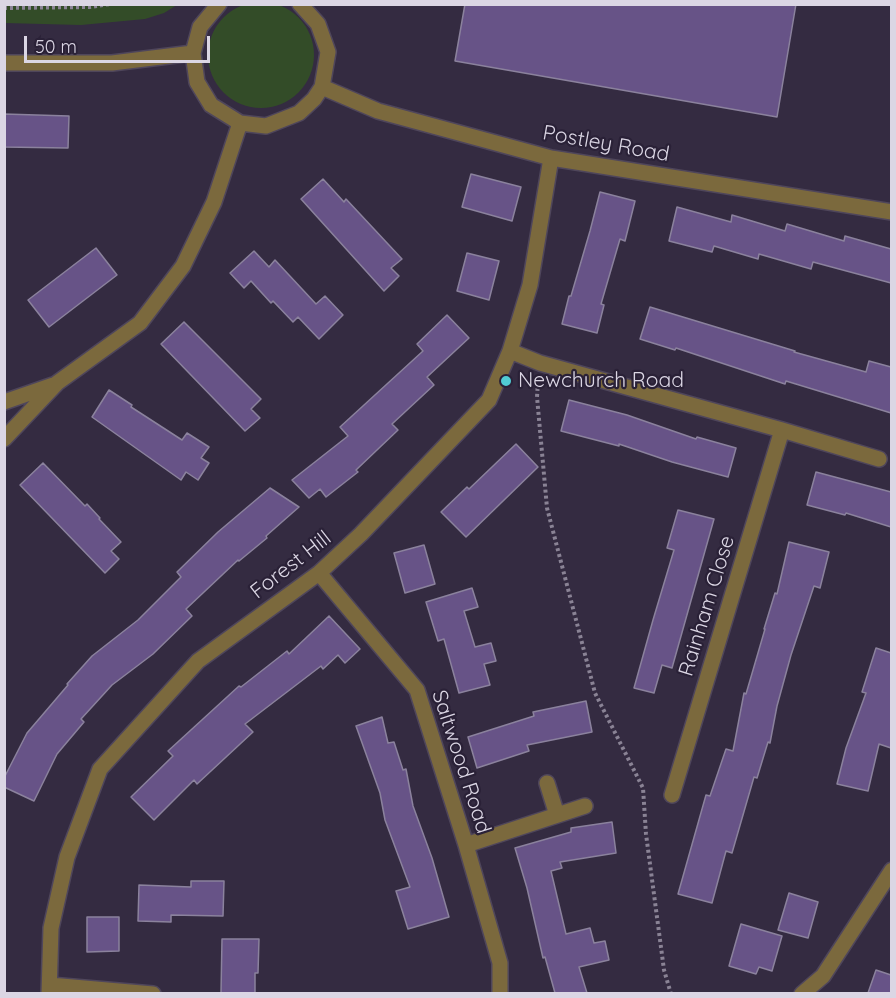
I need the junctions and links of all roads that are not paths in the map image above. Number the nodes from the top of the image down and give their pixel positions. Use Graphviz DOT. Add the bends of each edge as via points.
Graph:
graph roads {
  1 [pos="219,4"];
  2 [pos="300,4"];
  3 [pos="193,53"];
  4 [pos="4,63"];
  5 [pos="322,87"];
  6 [pos="240,123"];
  7 [pos="550,158"];
  8 [pos="891,212"];
  9 [pos="510,351"];
  10 [pos="57,383"];
  11 [pos="4,402"];
  12 [pos="782,430"];
  13 [pos="4,439"];
  14 [pos="879,459"];
  15 [pos="319,573"];
  16 [pos="547,783"];
  17 [pos="672,795"];
  18 [pos="585,806"];
  19 [pos="557,815"];
  20 [pos="466,845"];
  21 [pos="891,870"];
  22 [pos="49,989"];
  23 [pos="153,993"];
  24 [pos="500,993"];
  25 [pos="802,993"];
  1 -- 3 [label="street" via="200,27"];
  2 -- 5 [label="street" via="318,24 328,52"];
  3 -- 4 [label="street" via="112,63"];
  3 -- 6 [label="street" via="197,82 211,105"];
  5 -- 6 [label="street" via="299,113 266,126"];
  5 -- 7 [label="street, Postley Road" via="378,111"];
  6 -- 10 [label="street" via="214,202 183,266 140,323"];
  7 -- 8 [label="street, Postley Road"];
  7 -- 9 [label="street, Forest Hill" via="530,285"];
  9 -- 12 [label="street" via="540,363"];
  9 -- 15 [label="street, Forest Hill" via="489,400"];
  10 -- 11 [label="street"];
  10 -- 13 [label="street"];
  12 -- 14 [label="street"];
  12 -- 17 [label="street, Rainham Close"];
  15 -- 20 [label="street, Saltwood Road" via="417,690"];
  15 -- 22 [label="street, Forest Hill" via="198,661 100,770 67,856 51,928"];
  16 -- 19 [label="street"];
  18 -- 19 [label="street"];
  19 -- 20 [label="street"];
  20 -- 24 [label="street, Saltwood Road" via="500,963"];
  21 -- 25 [label="street" via="824,976"];
  22 -- 23 [label="street"];
}
